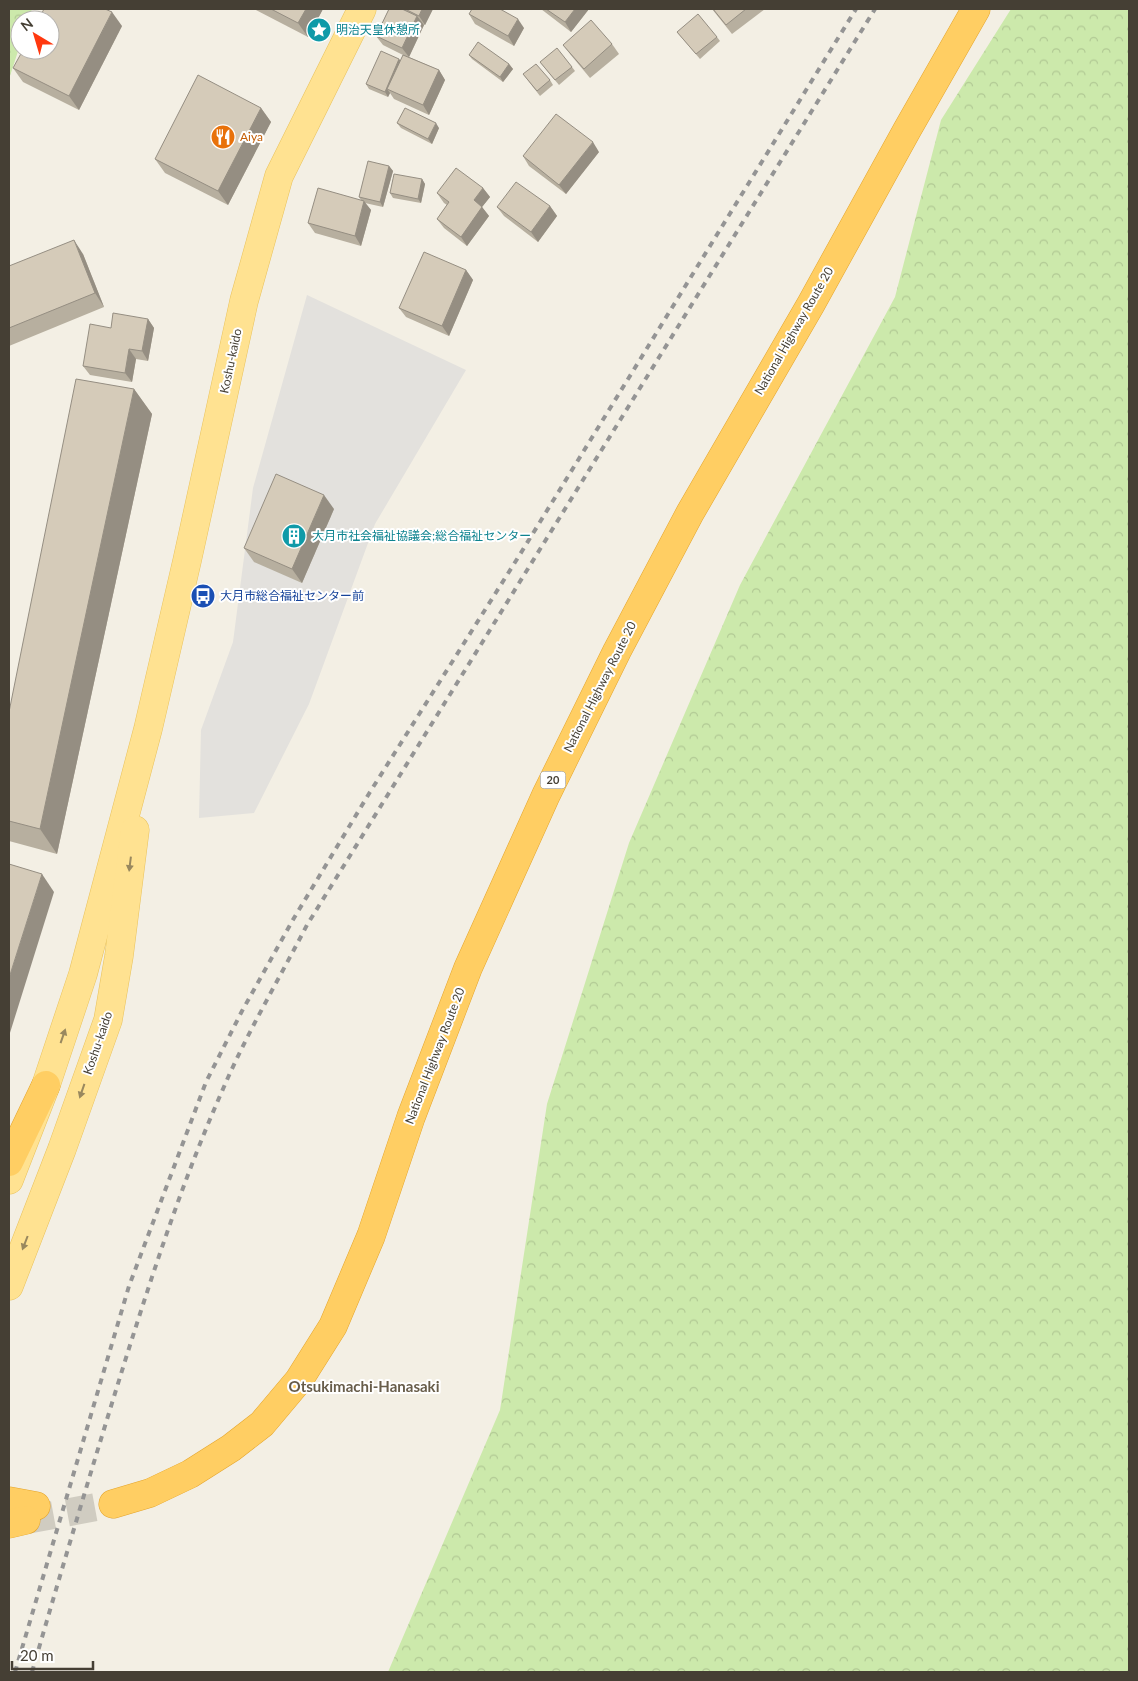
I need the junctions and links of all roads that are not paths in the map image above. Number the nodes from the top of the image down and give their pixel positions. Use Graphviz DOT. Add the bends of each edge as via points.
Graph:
graph roads {
  1 [pos="362,9"];
  2 [pos="976,9"];
  3 [pos="148,729"];
  4 [pos="46,1085"];
  5 [pos="9,1162"];
  6 [pos="9,1180"];
  7 [pos="9,1286"];
  8 [pos="113,1504"];
  1 -- 3 [label="main road, Koshu-kaido" via="279,176 244,300"];
  2 -- 8 [label="highway, National Highway Route 20 / 20" via="690,513 550,786 468,968 411,1117 371,1236 332,1326 299,1380 262,1424 190,1474 150,1493"];
  4 -- 3 [label="main road, Koshu-kaido, one-way" via="82,974"];
  3 -- 7 [label="main road, Koshu-kaido, one-way" via="108,1020"];
  4 -- 5 [label="highway"];
  4 -- 6 [label="main road, Koshu-kaido"];
}
